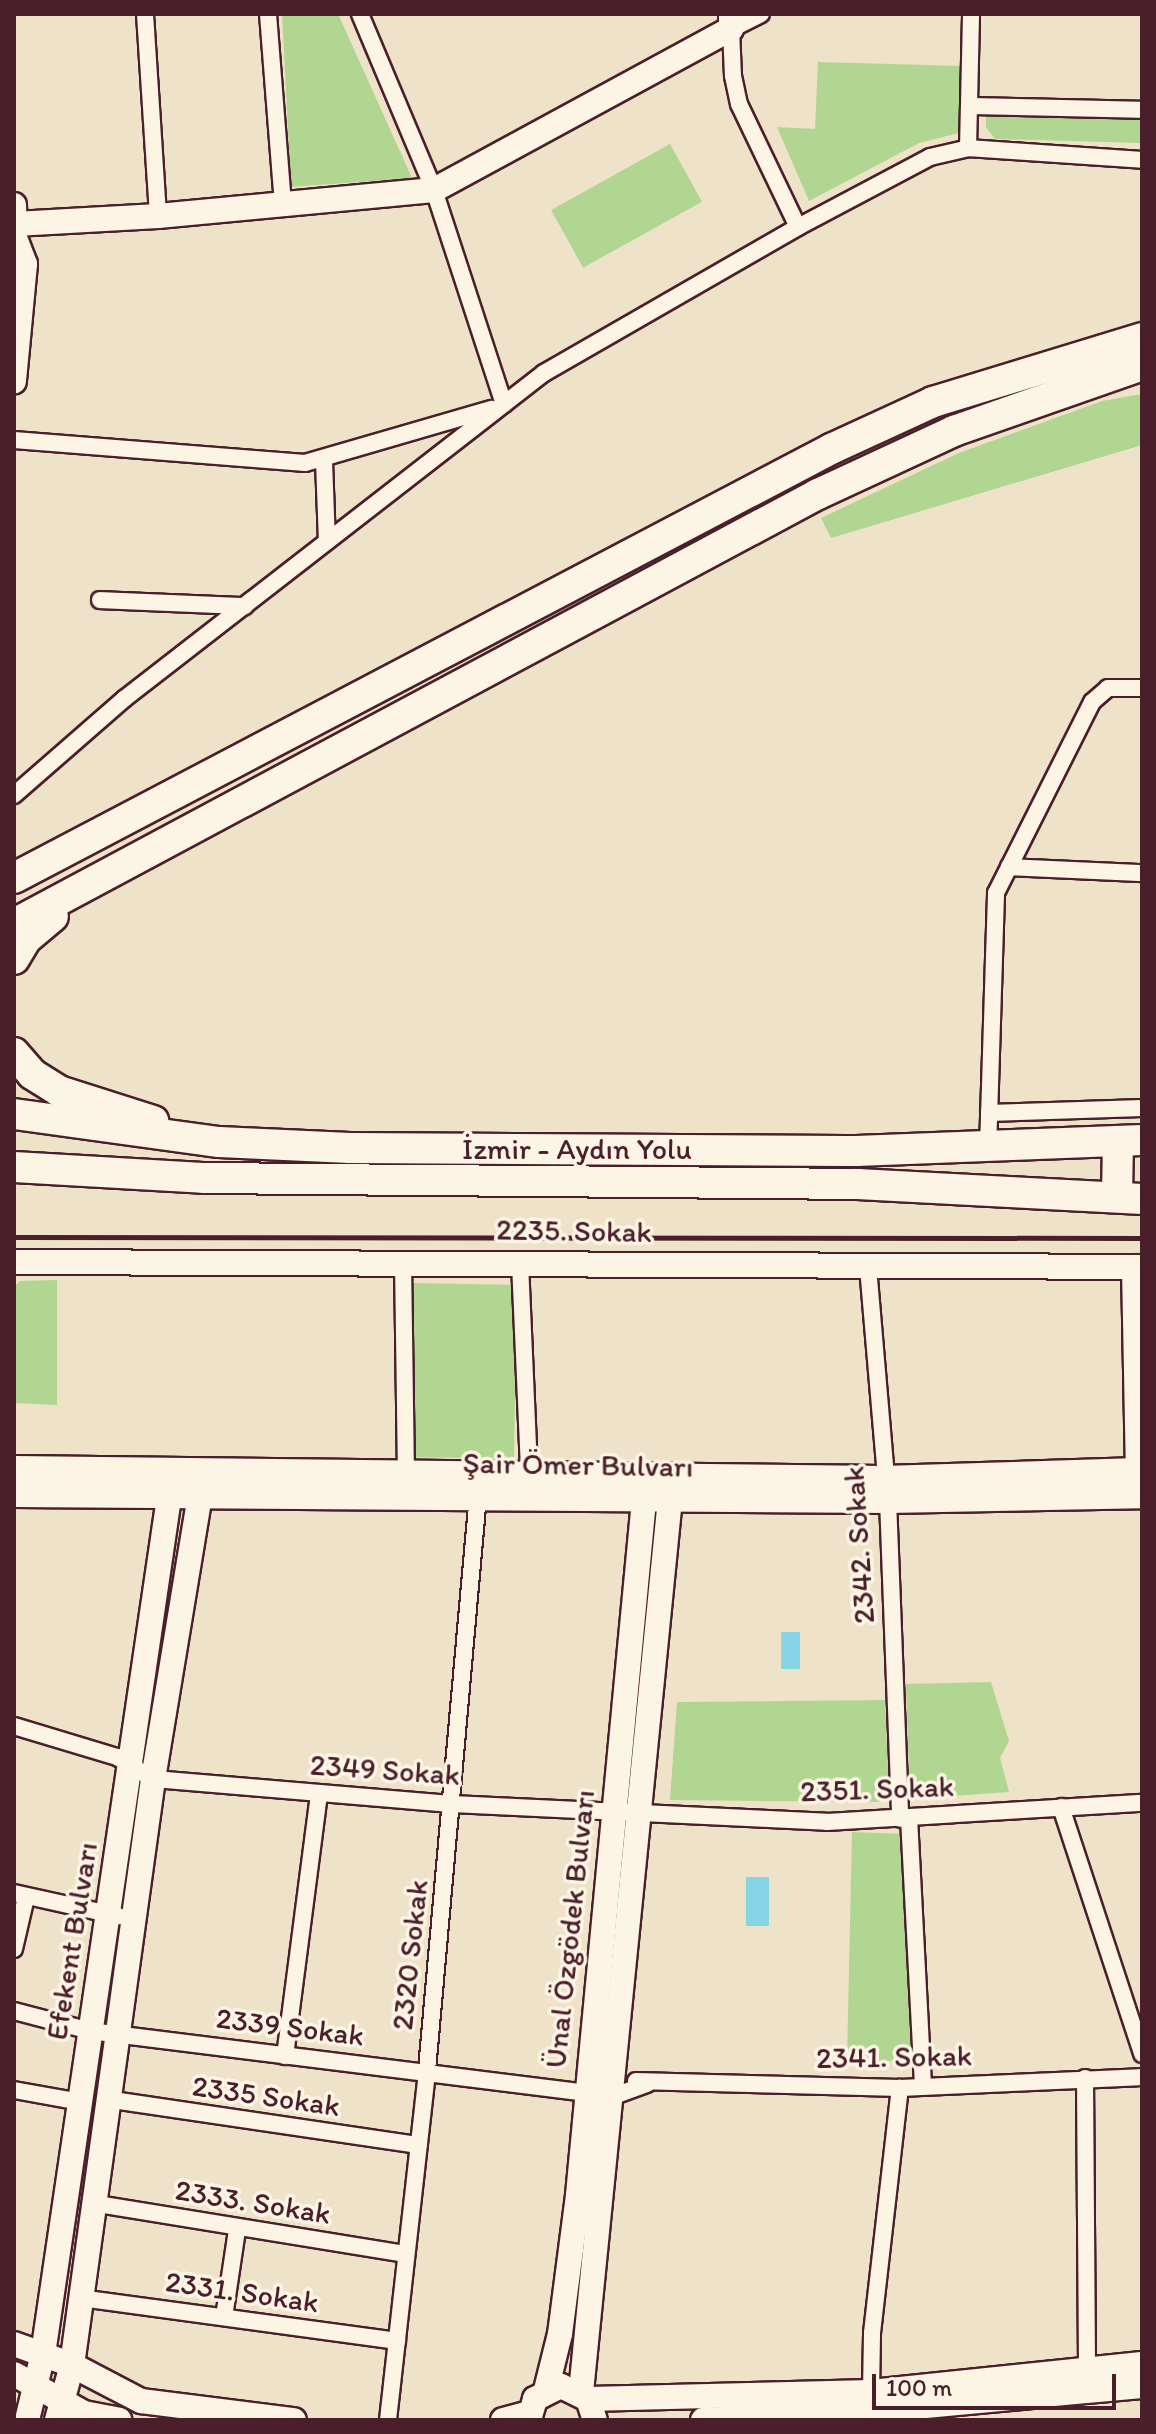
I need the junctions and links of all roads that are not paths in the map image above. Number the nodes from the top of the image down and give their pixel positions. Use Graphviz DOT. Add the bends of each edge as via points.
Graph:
graph roads {
  1 [pos="145,14"];
  2 [pos="268,14"];
  3 [pos="360,14"];
  4 [pos="761,14"];
  5 [pos="971,14"];
  6 [pos="731,22"];
  7 [pos="969,106"];
  8 [pos="1142,110"];
  9 [pos="968,148"];
  10 [pos="1142,160"];
  11 [pos="434,190"];
  12 [pos="283,205"];
  13 [pos="158,216"];
  14 [pos="14,226"];
  15 [pos="798,227"];
  16 [pos="1142,317"];
  17 [pos="1142,338"];
  18 [pos="1142,365"];
  19 [pos="1142,379"];
  20 [pos="14,381"];
  21 [pos="1049,395"];
  22 [pos="933,402"];
  23 [pos="504,404"];
  24 [pos="14,440"];
  25 [pos="324,461"];
  26 [pos="327,541"];
  27 [pos="100,600"];
  28 [pos="245,606"];
  29 [pos="1142,688"];
  30 [pos="14,795"];
  31 [pos="1009,867"];
  32 [pos="1142,873"];
  33 [pos="101,877"];
  34 [pos="14,878"];
  35 [pos="14,924"];
  36 [pos="14,959"];
  37 [pos="14,1053"];
  38 [pos="1142,1108"];
  39 [pos="989,1113"];
  40 [pos="14,1114"];
  41 [pos="1130,1141"];
  42 [pos="219,1142"];
  43 [pos="988,1149"];
  44 [pos="14,1167"];
  45 [pos="1130,1198"];
  46 [pos="403,1261"];
  47 [pos="14,1262"];
  48 [pos="520,1263"];
  49 [pos="868,1267"];
  50 [pos="1138,1267"];
  51 [pos="14,1469"];
  52 [pos="406,1472"];
  53 [pos="529,1473"];
  54 [pos="171,1482"];
  55 [pos="202,1483"];
  56 [pos="659,1485"];
  57 [pos="1141,1486"];
  58 [pos="886,1490"];
  59 [pos="14,1494"];
  60 [pos="478,1495"];
  61 [pos="14,1726"];
  62 [pos="142,1774"];
  63 [pos="319,1794"];
  64 [pos="1142,1803"];
  65 [pos="452,1804"];
  66 [pos="1061,1807"];
  67 [pos="626,1815"];
  68 [pos="905,1819"];
  69 [pos="20,1895"];
  70 [pos="107,1914"];
  71 [pos="133,1919"];
  72 [pos="14,1949"];
  73 [pos="14,2011"];
  74 [pos="90,2031"];
  75 [pos="115,2034"];
  76 [pos="1142,2054"];
  77 [pos="285,2056"];
  78 [pos="427,2070"];
  79 [pos="1142,2077"];
  80 [pos="1085,2078"];
  81 [pos="587,2084"];
  82 [pos="615,2086"];
  83 [pos="923,2087"];
  84 [pos="900,2088"];
  85 [pos="14,2090"];
  86 [pos="106,2099"];
  87 [pos="80,2102"];
  88 [pos="419,2145"];
  89 [pos="91,2203"];
  90 [pos="237,2230"];
  91 [pos="406,2254"];
  92 [pos="80,2298"];
  93 [pos="224,2317"];
  94 [pos="397,2341"];
  95 [pos="14,2344"];
  96 [pos="43,2354"];
  97 [pos="1142,2364"];
  98 [pos="72,2365"];
  99 [pos="1087,2369"];
  100 [pos="14,2374"];
  101 [pos="36,2385"];
  102 [pos="1142,2386"];
  103 [pos="546,2390"];
  104 [pos="588,2404"];
  105 [pos="872,2408"];
  106 [pos="60,2411"];
  107 [pos="529,2417"];
  108 [pos="27,2420"];
  109 [pos="119,2420"];
  110 [pos="294,2420"];
  111 [pos="388,2420"];
  112 [pos="503,2420"];
  113 [pos="703,2420"];
  1 -- 13 [label="street"];
  2 -- 12 [label="street"];
  3 -- 11 [label="street"];
  4 -- 6 [label="street"];
  5 -- 7 [label="street"];
  6 -- 11 [label="street"];
  6 -- 15 [label="street" via="739,104"];
  7 -- 8 [label="street"];
  7 -- 9 [label="street"];
  9 -- 10 [label="street"];
  9 -- 15 [label="street" via="930,157"];
  11 -- 12 [label="street"];
  11 -- 23 [label="street"];
  12 -- 13 [label="street"];
  13 -- 14 [label="street"];
  14 -- 20 [label="street" via="25,264"];
  15 -- 23 [label="street" via="544,373"];
  16 -- 22 [label="highway"];
  17 -- 22 [label="highway"];
  18 -- 21 [label="highway"];
  19 -- 21 [label="highway"];
  21 -- 33 [label="highway" via="954,431 818,494"];
  22 -- 34 [label="highway" via="819,455"];
  23 -- 25 [label="street"];
  23 -- 26 [label="street"];
  24 -- 25 [label="street"];
  25 -- 26 [label="street"];
  26 -- 28 [label="street"];
  27 -- 28 [label="street"];
  28 -- 30 [label="street"];
  29 -- 31 [label="street" via="1108,688 1092,702"];
  31 -- 32 [label="street"];
  31 -- 39 [label="street" via="996,893"];
  33 -- 35 [label="highway"];
  33 -- 36 [label="highway" via="26,939"];
  37 -- 42 [label="highway" via="32,1074 59,1091"];
  38 -- 39 [label="street"];
  39 -- 43 [label="street"];
  40 -- 42 [label="highway, İzmir - Aydın Yolu"];
  41 -- 43 [label="highway, İzmir - Aydın Yolu"];
  41 -- 45 [label="highway"];
  42 -- 43 [label="highway, İzmir - Aydın Yolu" via="350,1148"];
  44 -- 45 [label="highway, İzmir - Aydın Yolu" via="203,1178 858,1184"];
  46 -- 47 [label="street, 2235. Sokak"];
  46 -- 48 [label="street, 2235. Sokak"];
  46 -- 52 [label="street"];
  48 -- 49 [label="street, 2235. Sokak"];
  48 -- 53 [label="street"];
  49 -- 50 [label="street, 2235. Sokak"];
  49 -- 58 [label="street, 2342. Sokak"];
  50 -- 57 [label="street"];
  51 -- 54 [label="main road, Şair Ömer Bulvarı"];
  52 -- 53 [label="main road, Şair Ömer Bulvarı"];
  52 -- 55 [label="main road, Şair Ömer Bulvarı"];
  53 -- 56 [label="main road, Şair Ömer Bulvarı"];
  54 -- 55 [label="main road, Şair Ömer Bulvarı"];
  54 -- 59 [label="main road, Şair Ömer Bulvarı"];
  54 -- 62 [label="street, Efekent Bulvarı"];
  55 -- 60 [label="main road, Şair Ömer Bulvarı"];
  55 -- 62 [label="street, Efekent Bulvarı"];
  56 -- 58 [label="main road, Şair Ömer Bulvarı"];
  56 -- 60 [label="main road, Şair Ömer Bulvarı"];
  56 -- 67 [label="street, Ünal Özgödek Bulvarı"];
  57 -- 58 [label="main road, Şair Ömer Bulvarı"];
  58 -- 68 [label="street, 2342. Sokak"];
  60 -- 65 [label="street, 2320 Sokak"];
  61 -- 62 [label="street" via="117,1757"];
  62 -- 63 [label="street, 2349 Sokak"];
  62 -- 70 [label="street, Efekent Bulvarı"];
  62 -- 71 [label="street, Efekent Bulvarı"];
  63 -- 65 [label="street, 2349 Sokak"];
  63 -- 77 [label="street"];
  64 -- 66 [label="street, 2351. Sokak"];
  65 -- 67 [label="street, 2349 Sokak"];
  65 -- 78 [label="street, 2320 Sokak"];
  66 -- 68 [label="street, 2351. Sokak"];
  66 -- 76 [label="street"];
  67 -- 68 [label="street, 2351. Sokak"];
  67 -- 81 [label="street, Ünal Özgödek Bulvarı"];
  67 -- 82 [label="street, Ünal Özgödek Bulvarı"];
  68 -- 83 [label="street, 2342. Sokak"];
  69 -- 70 [label="street"];
  69 -- 72 [label="street"];
  70 -- 71 [label="street"];
  70 -- 74 [label="street, Efekent Bulvarı"];
  71 -- 75 [label="street, Efekent Bulvarı"];
  73 -- 74 [label="street, 2339 Sokak"];
  74 -- 75 [label="street, 2339 Sokak"];
  74 -- 87 [label="street, Efekent Bulvarı"];
  75 -- 77 [label="street, 2339 Sokak"];
  75 -- 86 [label="street, Efekent Bulvarı"];
  77 -- 78 [label="street, 2339 Sokak"];
  78 -- 81 [label="street, 2339 Sokak"];
  78 -- 88 [label="street, 2320 Sokak"];
  79 -- 80 [label="street, 2341. Sokak"];
  80 -- 83 [label="street, 2341. Sokak"];
  80 -- 99 [label="street"];
  81 -- 82 [label="street"];
  81 -- 103 [label="street, Ünal Özgödek Bulvarı" via="560,2334"];
  82 -- 84 [label="street, 2341. Sokak"];
  82 -- 104 [label="street, Ünal Özgödek Bulvarı"];
  83 -- 84 [label="street, 2341. Sokak"];
  84 -- 105 [label="street" via="872,2333"];
  85 -- 87 [label="street"];
  86 -- 88 [label="street, 2335 Sokak"];
  86 -- 89 [label="street, Efekent Bulvarı"];
  87 -- 96 [label="street, Efekent Bulvarı"];
  88 -- 91 [label="street, 2320 Sokak"];
  89 -- 90 [label="street, 2333. Sokak"];
  89 -- 92 [label="street, Efekent Bulvarı"];
  90 -- 91 [label="street, 2333. Sokak"];
  90 -- 93 [label="street"];
  91 -- 94 [label="street, 2320 Sokak"];
  92 -- 93 [label="street, 2331. Sokak"];
  92 -- 98 [label="street, Efekent Bulvarı"];
  93 -- 94 [label="street, 2331. Sokak"];
  94 -- 111 [label="street, 2320 Sokak"];
  95 -- 96 [label="street"];
  96 -- 98 [label="street"];
  96 -- 101 [label="street, Efekent Bulvarı"];
  97 -- 99 [label="street"];
  98 -- 106 [label="street, Efekent Bulvarı"];
  98 -- 110 [label="street" via="141,2401"];
  99 -- 105 [label="street"];
  100 -- 101 [label="street"];
  101 -- 106 [label="street"];
  101 -- 108 [label="street, Efekent Bulvarı"];
  102 -- 105 [label="street"];
  103 -- 104 [label="street" via="561,2386"];
  103 -- 107 [label="street"];
  104 -- 105 [label="street"];
  105 -- 113 [label="street"];
  106 -- 109 [label="street"];
  107 -- 112 [label="street"];
}
